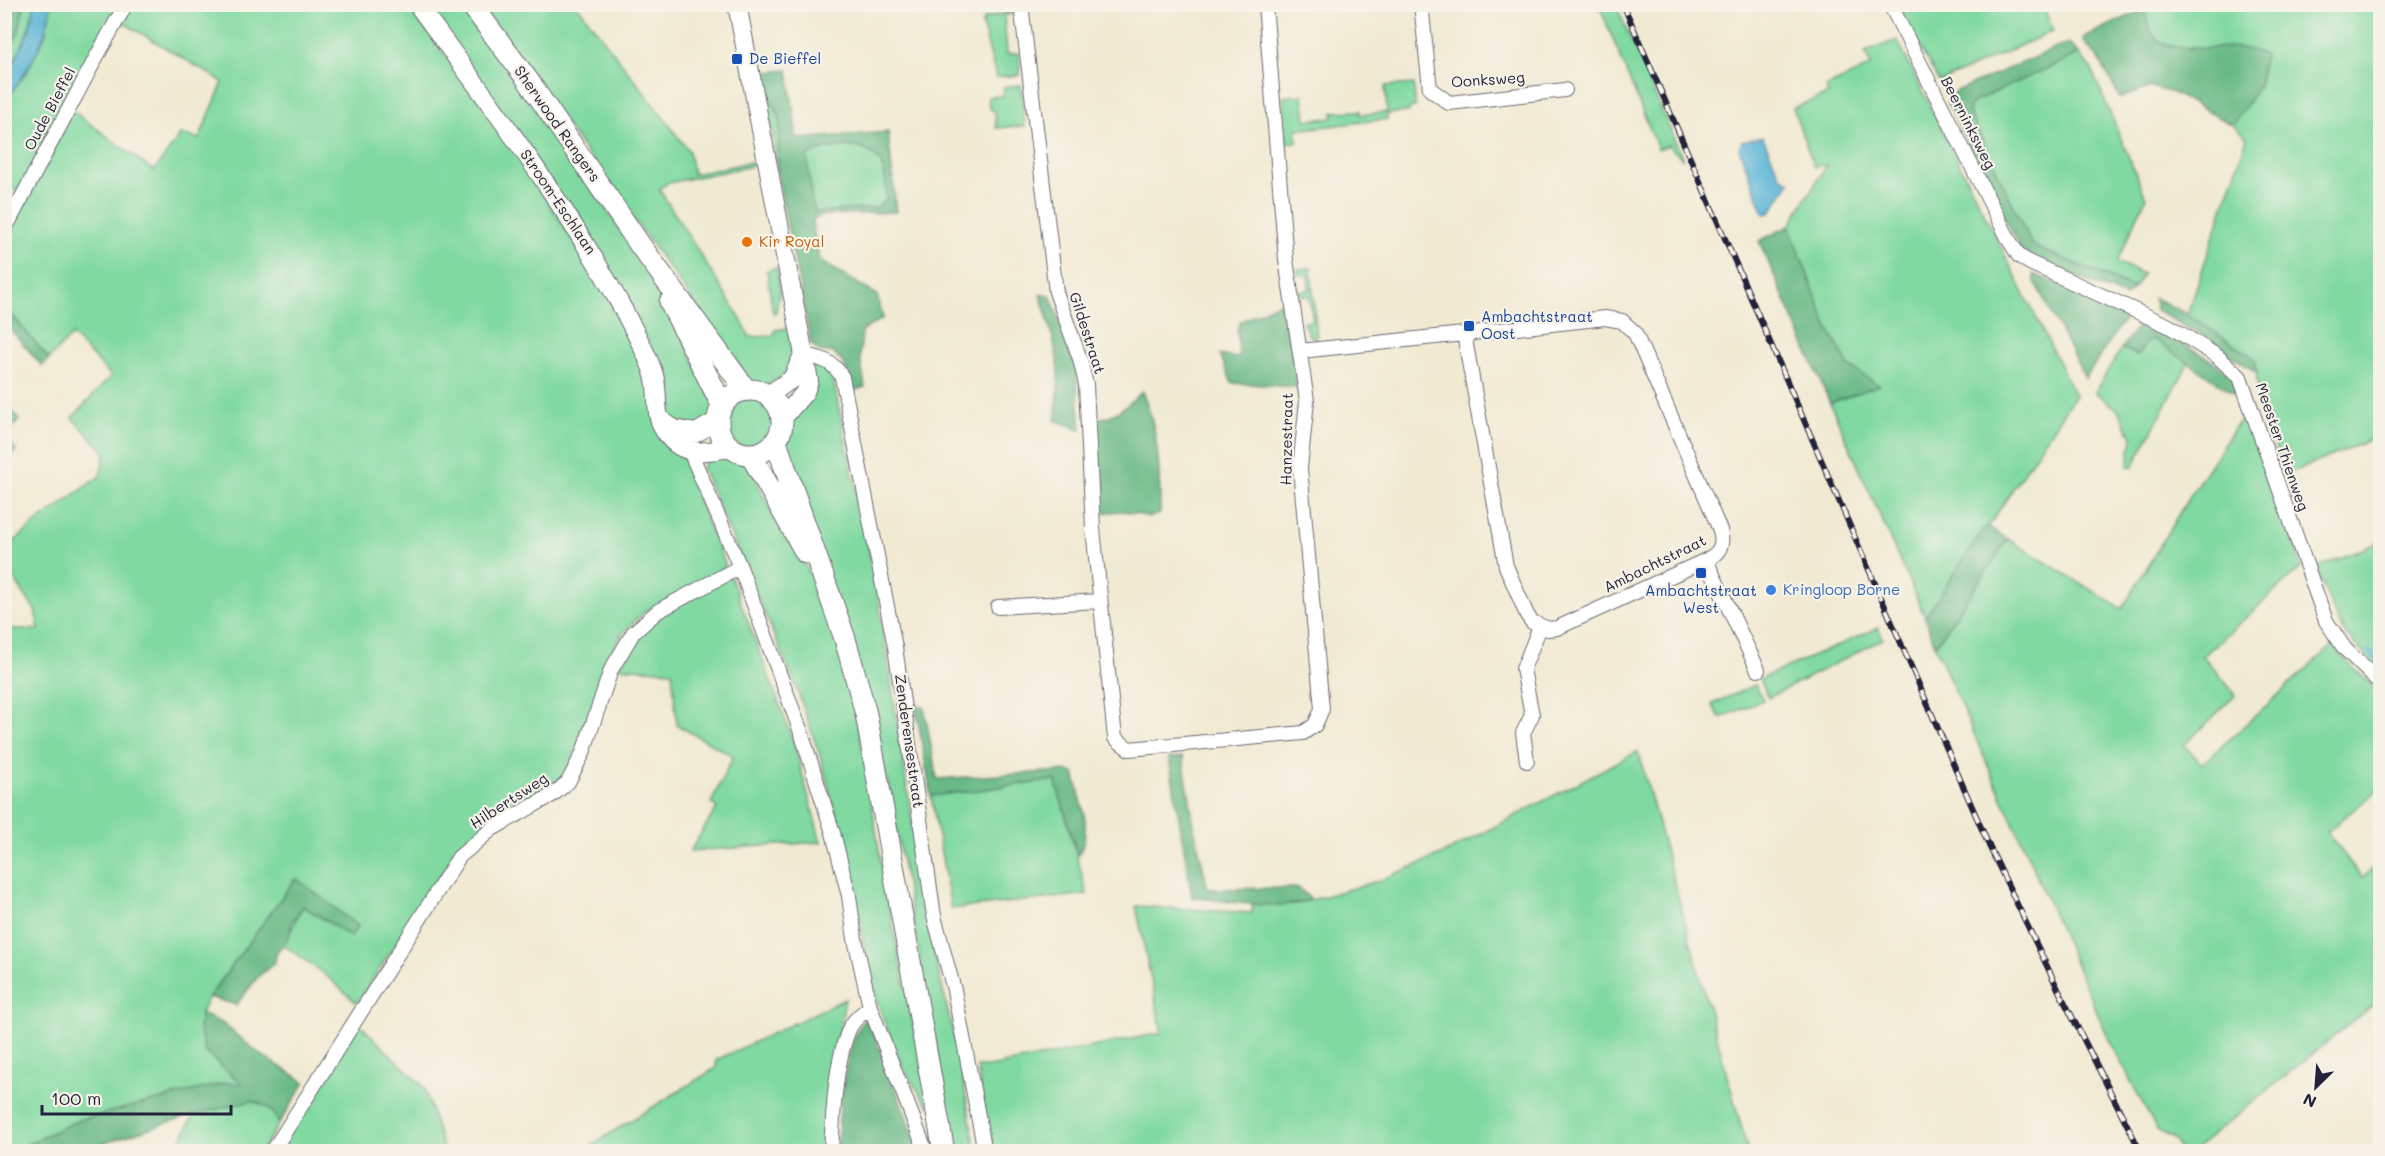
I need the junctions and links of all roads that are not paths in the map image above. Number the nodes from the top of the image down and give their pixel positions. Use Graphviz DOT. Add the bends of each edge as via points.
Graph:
graph roads {
  1 [pos="126,4"];
  2 [pos="417,4"];
  3 [pos="471,4"];
  4 [pos="737,4"];
  5 [pos="1021,4"];
  6 [pos="1265,4"];
  7 [pos="1421,4"];
  8 [pos="1890,4"];
  9 [pos="1565,90"];
  10 [pos="4,231"];
  11 [pos="640,245"];
  12 [pos="2019,256"];
  13 [pos="1464,334"];
  14 [pos="1300,351"];
  15 [pos="803,355"];
  16 [pos="746,390"];
  17 [pos="768,395"];
  18 [pos="720,413"];
  19 [pos="660,419"];
  20 [pos="782,419"];
  21 [pos="682,433"];
  22 [pos="776,442"];
  23 [pos="689,451"];
  24 [pos="741,451"];
  25 [pos="1706,560"];
  26 [pos="740,567"];
  27 [pos="824,583"];
  28 [pos="1099,601"];
  29 [pos="998,607"];
  30 [pos="1540,627"];
  31 [pos="1758,670"];
  32 [pos="2380,683"];
  33 [pos="1133,749"];
  34 [pos="1527,761"];
  35 [pos="870,1007"];
  36 [pos="272,1152"];
  37 [pos="831,1152"];
  38 [pos="927,1152"];
  39 [pos="944,1152"];
  40 [pos="985,1152"];
  1 -- 10 [label="street, Oude Bieffel"];
  2 -- 19 [label="street, Stroom-Eschlaan" via="544,178 592,253 647,357 655,378"];
  3 -- 11 [label="main road, Sherwood Rangers"];
  4 -- 15 [label="street"];
  5 -- 28 [label="street, Gildestraat" via="1056,292 1086,385"];
  6 -- 14 [label="street, Hanzestraat" via="1286,260"];
  7 -- 9 [label="street, Oonksweg" via="1430,89 1449,103"];
  8 -- 12 [label="street, Beerninksweg"];
  11 -- 16 [label="main road, Sherwood Rangers"];
  11 -- 18 [label="main road, Sherwood Rangers"];
  12 -- 32 [label="street, Meester Thienweg" via="2169,326 2217,356 2240,377 2326,621 2345,649"];
  13 -- 14 [label="street, Ambachtstraat"];
  13 -- 25 [label="street, Ambachtstraat" via="1605,318 1622,321 1629,327 1635,333 1720,530 1721,549"];
  13 -- 30 [label="street" via="1506,566 1527,615"];
  14 -- 33 [label="street, Hanzestraat" via="1307,401 1300,468 1322,709 1315,725 1302,733"];
  15 -- 17 [label="street" via="792,379"];
  15 -- 20 [label="street" via="808,381 805,392"];
  15 -- 40 [label="street, Zenderensestraat" via="820,357 836,366 842,377 895,647 934,916 954,990"];
  16 -- 17 [label="main road"];
  16 -- 18 [label="main road" via="737,393"];
  17 -- 20 [label="main road" via="775,401"];
  18 -- 21 [label="street" via="696,434"];
  18 -- 24 [label="main road" via="722,439"];
  19 -- 21 [label="street"];
  19 -- 23 [label="street, Stroom-Eschlaan" via="667,435"];
  20 -- 22 [label="main road"];
  21 -- 23 [label="street"];
  22 -- 24 [label="main road" via="760,453"];
  22 -- 27 [label="main road"];
  23 -- 24 [label="street"];
  23 -- 26 [label="street"];
  24 -- 27 [label="main road"];
  25 -- 30 [label="street, Ambachtstraat" via="1557,628"];
  25 -- 31 [label="street"];
  26 -- 35 [label="street" via="802,735 833,833"];
  26 -- 36 [label="street, Hilbertsweg" via="658,611 633,633 611,670 590,735 567,782 554,794 492,829 459,857"];
  27 -- 39 [label="main road" via="866,714"];
  28 -- 29 [label="street"];
  28 -- 33 [label="street, Gildestraat" via="1114,738"];
  30 -- 34 [label="street" via="1523,669 1532,715 1522,733"];
  35 -- 37 [label="street" via="851,1026 841,1061"];
  35 -- 38 [label="street"];
}
